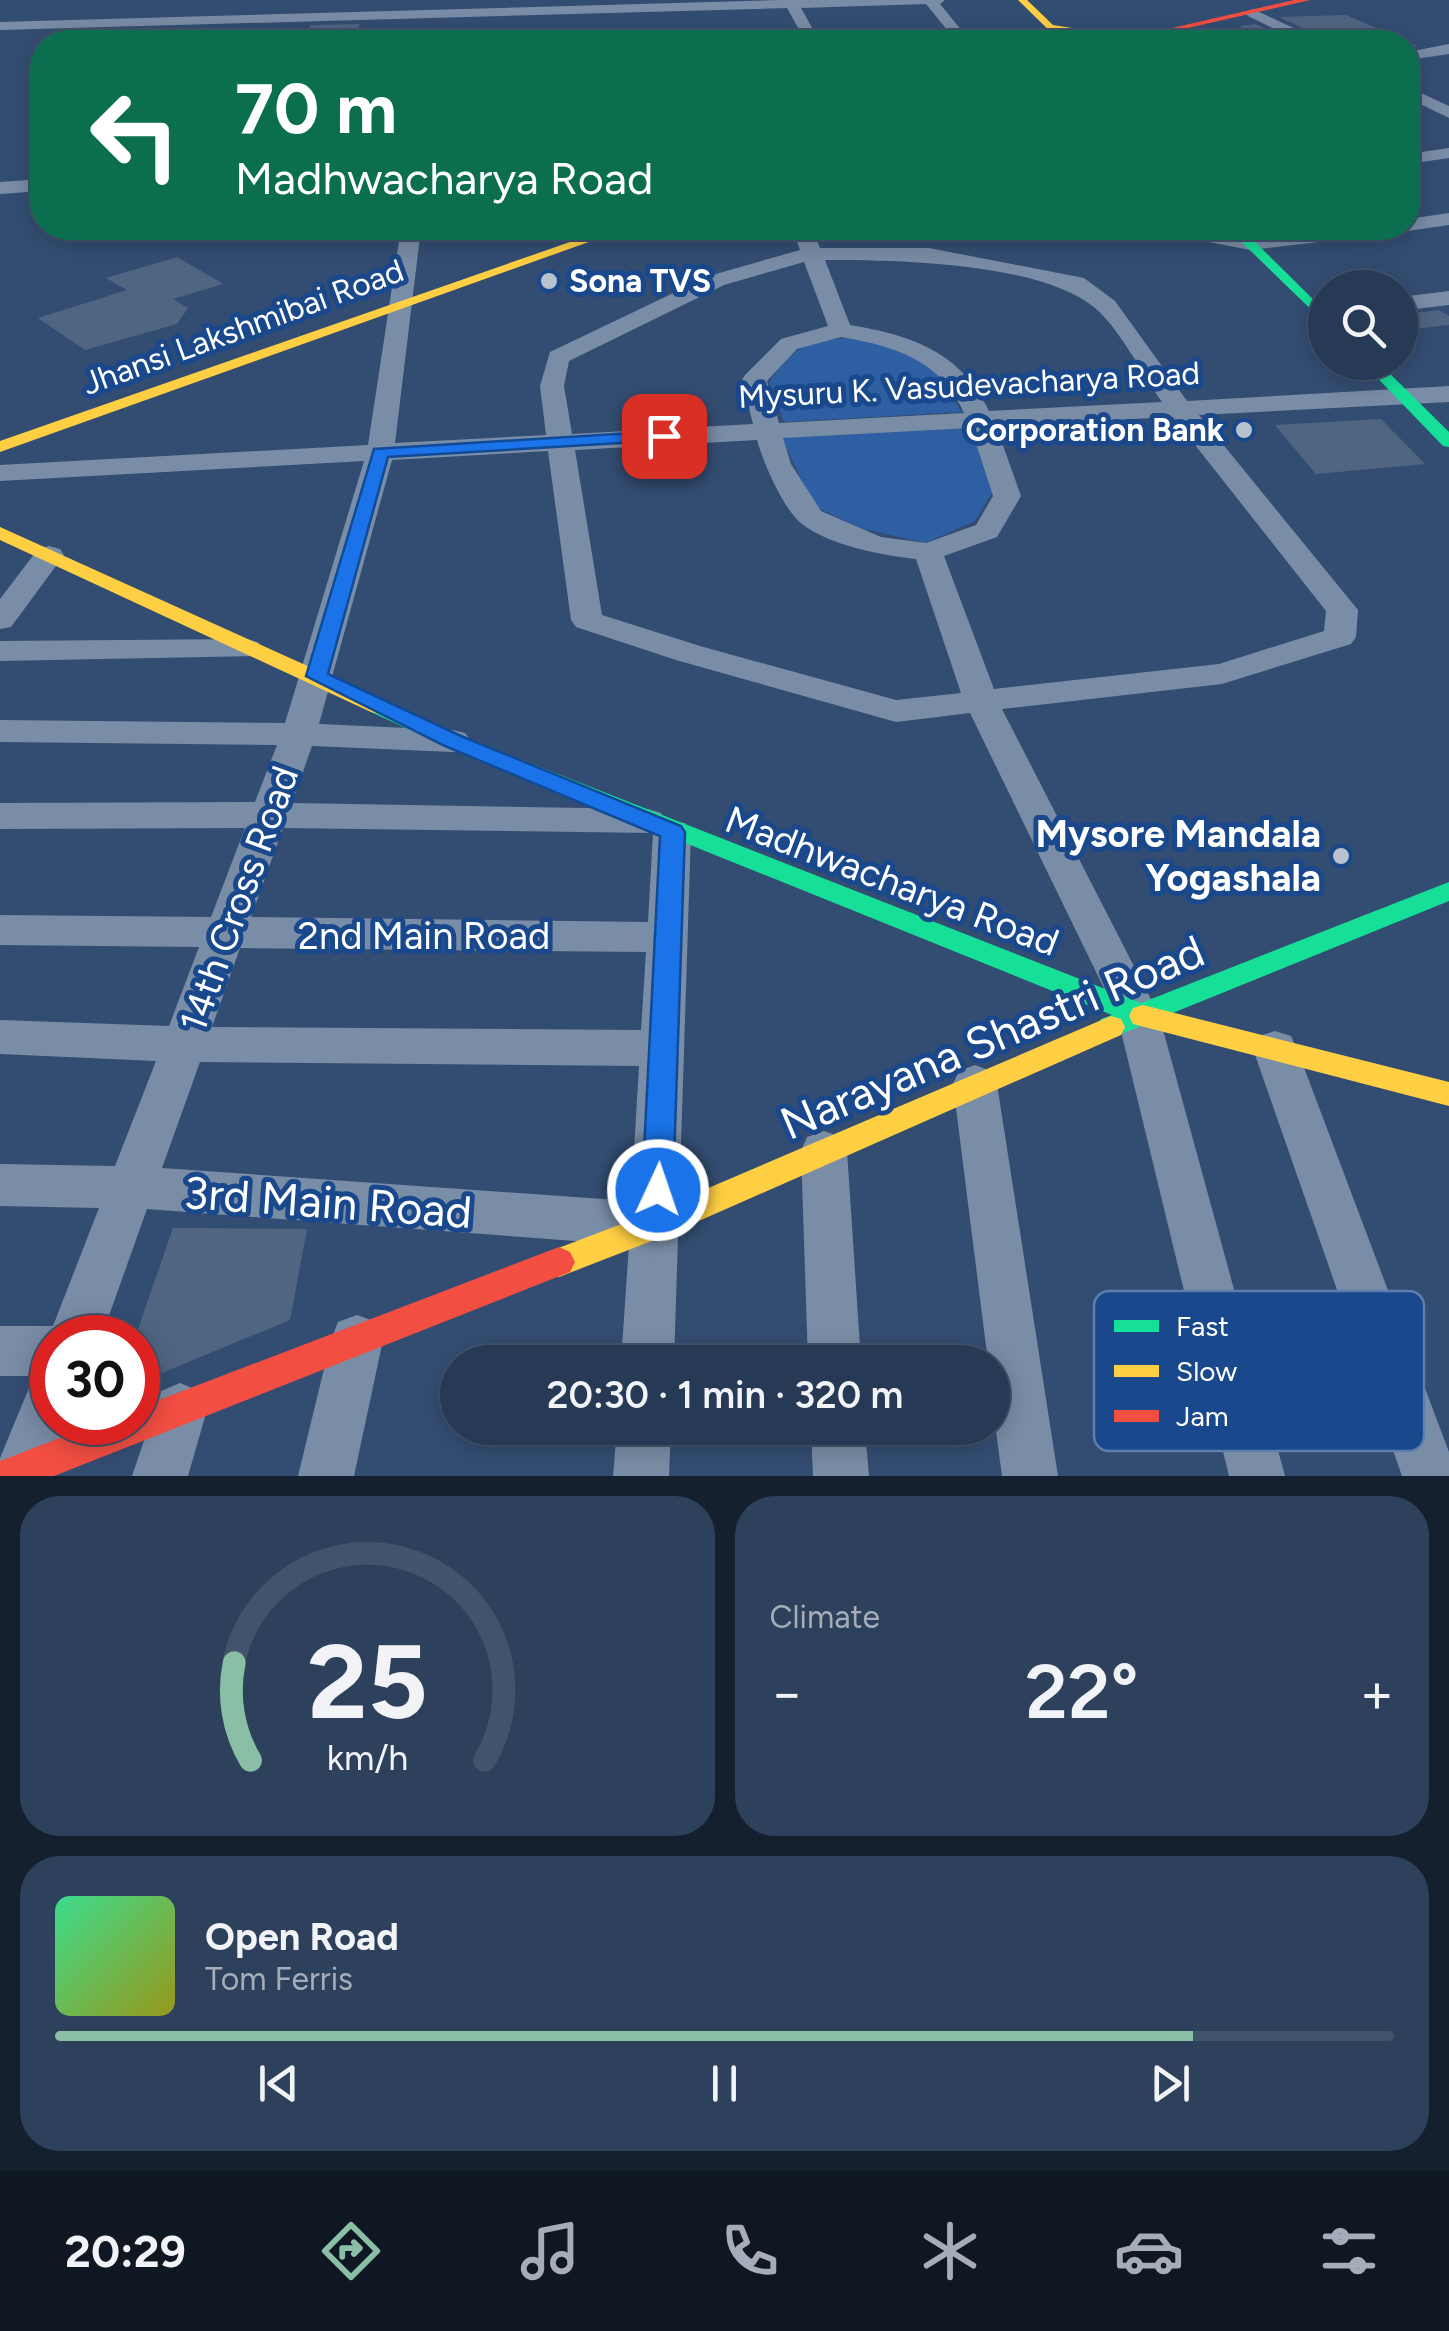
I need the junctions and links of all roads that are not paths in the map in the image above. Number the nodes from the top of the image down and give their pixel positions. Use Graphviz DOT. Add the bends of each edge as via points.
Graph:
graph roads {
  1 [pos="216,0"];
  2 [pos="930,0"];
  3 [pos="938,0"];
  4 [pos="1022,0"];
  5 [pos="1306,0"];
  6 [pos="908,1"];
  7 [pos="790,2"];
  8 [pos="695,3"];
  9 [pos="1253,12"];
  10 [pos="442,14"];
  11 [pos="199,21"];
  12 [pos="0,26"];
  13 [pos="806,30"];
  14 [pos="954,30"];
  15 [pos="1053,30"];
  16 [pos="1170,30"];
  17 [pos="1288,30"];
  18 [pos="1449,49"];
  19 [pos="1420,54"];
  20 [pos="1449,97"];
  21 [pos="1420,101"];
  22 [pos="1420,103"];
  23 [pos="1449,113"];
  24 [pos="1449,153"];
  25 [pos="1420,157"];
  26 [pos="30,185"];
  27 [pos="0,188"];
  28 [pos="1449,219"];
  29 [pos="1420,223"];
  30 [pos="410,240"];
  31 [pos="587,240"];
  32 [pos="807,240"];
  33 [pos="1257,240"];
  34 [pos="1259,240"];
  35 [pos="812,254"];
  36 [pos="1308,279"];
  37 [pos="1308,298"];
  38 [pos="1449,298"];
  39 [pos="1418,302"];
  40 [pos="401,306"];
  41 [pos="841,330"];
  42 [pos="1387,380"];
  43 [pos="1418,380"];
  44 [pos="1402,395"];
  45 [pos="1443,401"];
  46 [pos="1180,409"];
  47 [pos="981,418"];
  48 [pos="765,430"];
  49 [pos="563,442"];
  50 [pos="1449,442"];
  51 [pos="0,447"];
  52 [pos="380,452"];
  53 [pos="0,473"];
  54 [pos="0,534"];
  55 [pos="928,552"];
  56 [pos="48,555"];
  57 [pos="0,620"];
  58 [pos="247,649"];
  59 [pos="0,651"];
  60 [pos="316,676"];
  61 [pos="981,700"];
  62 [pos="0,731"];
  63 [pos="300,734"];
  64 [pos="453,741"];
  65 [pos="270,815"];
  66 [pos="0,816"];
  67 [pos="660,827"];
  68 [pos="1449,891"];
  69 [pos="0,930"];
  70 [pos="225,935"];
  71 [pos="668,937"];
  72 [pos="1138,1014"];
  73 [pos="0,1037"];
  74 [pos="186,1044"];
  75 [pos="664,1048"];
  76 [pos="1275,1049"];
  77 [pos="976,1084"];
  78 [pos="1449,1094"];
  79 [pos="824,1151"];
  80 [pos="0,1185"];
  81 [pos="132,1188"];
  82 [pos="656,1225"];
  83 [pos="1209,1291"];
  84 [pos="1363,1291"];
  85 [pos="84,1315"];
  86 [pos="357,1340"];
  87 [pos="649,1345"];
  88 [pos="834,1345"];
  89 [pos="0,1351"];
  90 [pos="30,1351"];
  91 [pos="180,1409"];
  92 [pos="31,1445"];
  93 [pos="643,1445"];
  94 [pos="839,1445"];
  95 [pos="1251,1451"];
  96 [pos="1421,1451"];
  97 [pos="18,1474"];
  98 [pos="160,1476"];
  99 [pos="326,1476"];
  100 [pos="641,1476"];
  101 [pos="841,1476"];
  102 [pos="1030,1476"];
  103 [pos="1257,1476"];
  104 [pos="1430,1476"];
  1 -- 11 [label="street"];
  2 -- 3 [label="street"];
  2 -- 6 [label="street"];
  2 -- 14 [label="street"];
  4 -- 15 [label="street"];
  5 -- 9 [label="street"];
  6 -- 7 [label="street"];
  7 -- 8 [label="street"];
  7 -- 13 [label="street"];
  8 -- 10 [label="street"];
  9 -- 16 [label="street"];
  9 -- 17 [label="street"];
  10 -- 11 [label="street"];
  11 -- 12 [label="street"];
  18 -- 19 [label="street"];
  20 -- 21 [label="street"];
  22 -- 23 [label="street"];
  24 -- 25 [label="street"];
  26 -- 27 [label="street"];
  28 -- 29 [label="street"];
  30 -- 40 [label="street, 14th Cross Road"];
  31 -- 40 [label="street, Jhansi Lakshmibai Road"];
  32 -- 35 [label="street"];
  33 -- 37 [label="street"];
  34 -- 36 [label="street"];
  35 -- 41 [label="street"];
  35 -- 46 [label="street" via="929,254 1076,284 1107,306"];
  35 -- 49 [label="street" via="786,257 700,290 558,356 552,386"];
  38 -- 39 [label="street"];
  40 -- 51 [label="street, Jhansi Lakshmibai Road"];
  40 -- 52 [label="street, 14th Cross Road"];
  41 -- 47 [label="street" via="926,350 958,375"];
  41 -- 48 [label="street" via="789,344 754,380"];
  42 -- 44 [label="street"];
  43 -- 45 [label="street"];
  44 -- 45 [label="street, Mysuru K. Vasudevacharya Road"];
  44 -- 46 [label="street, Mysuru K. Vasudevacharya Road"];
  44 -- 50 [label="street"];
  46 -- 47 [label="street, Mysuru K. Vasudevacharya Road"];
  46 -- 61 [label="street" via="1342,610 1340,637 1222,674"];
  47 -- 48 [label="street, Mysuru K. Vasudevacharya Road"];
  47 -- 55 [label="street" via="1008,496 986,530"];
  48 -- 49 [label="street, Mysuru K. Vasudevacharya Road"];
  48 -- 55 [label="street" via="777,464 811,518 874,545"];
  49 -- 52 [label="street, Mysuru K. Vasudevacharya Road"];
  49 -- 61 [label="street" via="587,620 896,711"];
  52 -- 53 [label="street, Mysuru K. Vasudevacharya Road"];
  52 -- 60 [label="street, 14th Cross Road"];
  54 -- 56 [label="street, Madhwacharya Road"];
  55 -- 61 [label="street"];
  56 -- 57 [label="street"];
  56 -- 58 [label="street, Madhwacharya Road"];
  58 -- 59 [label="street"];
  58 -- 60 [label="street, Madhwacharya Road"];
  60 -- 63 [label="street, 14th Cross Road"];
  60 -- 64 [label="street, Madhwacharya Road"];
  61 -- 72 [label="street"];
  62 -- 63 [label="street"];
  63 -- 64 [label="street"];
  63 -- 65 [label="street, 14th Cross Road"];
  64 -- 67 [label="street, Madhwacharya Road"];
  65 -- 66 [label="street"];
  65 -- 67 [label="street"];
  65 -- 70 [label="street, 14th Cross Road"];
  67 -- 71 [label="street"];
  67 -- 72 [label="street, Madhwacharya Road"];
  68 -- 72 [label="street, Narayana Shastri Road"];
  69 -- 70 [label="street, 2nd Main Road"];
  70 -- 71 [label="street, 2nd Main Road"];
  70 -- 74 [label="street, 14th Cross Road"];
  71 -- 75 [label="street"];
  72 -- 76 [label="street, Madhwacharya Road"];
  72 -- 77 [label="street, Narayana Shastri Road"];
  72 -- 83 [label="street"];
  73 -- 74 [label="street"];
  74 -- 75 [label="street"];
  74 -- 81 [label="street, 14th Cross Road"];
  75 -- 82 [label="street"];
  76 -- 78 [label="street, Madhwacharya Road"];
  76 -- 84 [label="street"];
  77 -- 79 [label="street, Narayana Shastri Road"];
  77 -- 102 [label="street"];
  79 -- 82 [label="street, Narayana Shastri Road"];
  79 -- 88 [label="street"];
  80 -- 81 [label="street, 3rd Main Road"];
  81 -- 82 [label="street, 3rd Main Road"];
  81 -- 85 [label="street, 14th Cross Road"];
  82 -- 86 [label="street, Narayana Shastri Road"];
  82 -- 87 [label="street"];
  86 -- 91 [label="street, Narayana Shastri Road"];
  86 -- 99 [label="street"];
  89 -- 90 [label="street"];
  91 -- 97 [label="street, Narayana Shastri Road"];
  91 -- 98 [label="street"];
  92 -- 97 [label="street"];
  93 -- 100 [label="street"];
  94 -- 101 [label="street"];
  95 -- 103 [label="street"];
  96 -- 104 [label="street"];
}
